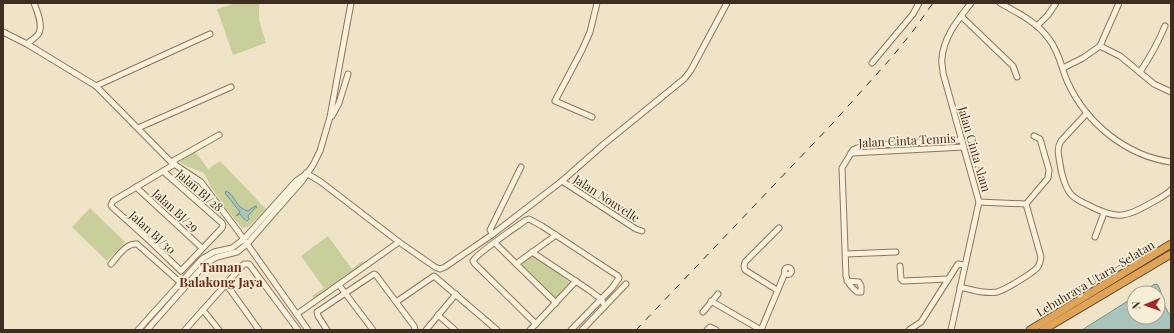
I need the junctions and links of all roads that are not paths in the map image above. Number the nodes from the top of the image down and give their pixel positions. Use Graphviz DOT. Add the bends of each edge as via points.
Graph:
graph roads {
  1 [pos="34,3"];
  2 [pos="351,3"];
  3 [pos="597,3"];
  4 [pos="727,3"];
  5 [pos="919,3"];
  6 [pos="971,3"];
  7 [pos="1000,3"];
  8 [pos="1056,3"];
  9 [pos="1119,3"];
  10 [pos="961,16"];
  11 [pos="1037,26"];
  12 [pos="1164,26"];
  13 [pos="3,32"];
  14 [pos="210,34"];
  15 [pos="27,44"];
  16 [pos="1100,46"];
  17 [pos="872,63"];
  18 [pos="1063,68"];
  19 [pos="1140,72"];
  20 [pos="348,74"];
  21 [pos="1017,76"];
  22 [pos="96,86"];
  23 [pos="231,87"];
  24 [pos="1171,92"];
  25 [pos="1087,113"];
  26 [pos="330,117"];
  27 [pos="592,117"];
  28 [pos="138,128"];
  29 [pos="219,135"];
  30 [pos="1034,136"];
  31 [pos="962,140"];
  32 [pos="864,146"];
  33 [pos="964,147"];
  34 [pos="865,152"];
  35 [pos="851,153"];
  36 [pos="1171,162"];
  37 [pos="173,163"];
  38 [pos="520,167"];
  39 [pos="163,172"];
  40 [pos="306,173"];
  41 [pos="562,181"];
  42 [pos="136,187"];
  43 [pos="1171,190"];
  44 [pos="979,202"];
  45 [pos="1026,204"];
  46 [pos="1104,213"];
  47 [pos="779,228"];
  48 [pos="642,231"];
  49 [pos="493,234"];
  50 [pos="556,235"];
  51 [pos="1095,237"];
  52 [pos="244,239"];
  53 [pos="399,242"];
  54 [pos="495,243"];
  55 [pos="247,244"];
  56 [pos="1171,244"];
  57 [pos="202,248"];
  58 [pos="532,252"];
  59 [pos="896,252"];
  60 [pos="846,254"];
  61 [pos="1171,254"];
  62 [pos="111,264"];
  63 [pos="516,264"];
  64 [pos="964,265"];
  65 [pos="900,266"];
  66 [pos="785,273"];
  67 [pos="948,279"];
  68 [pos="576,281"];
  69 [pos="847,281"];
  70 [pos="180,282"];
  71 [pos="226,284"];
  72 [pos="626,284"];
  73 [pos="339,285"];
  74 [pos="185,286"];
  75 [pos="960,287"];
  76 [pos="777,290"];
  77 [pos="344,293"];
  78 [pos="456,294"];
  79 [pos="718,294"];
  80 [pos="601,299"];
  81 [pos="399,300"];
  82 [pos="712,301"];
  83 [pos="556,303"];
  84 [pos="605,306"];
  85 [pos="203,310"];
  86 [pos="702,312"];
  87 [pos="297,314"];
  88 [pos="438,315"];
  89 [pos="536,324"];
  90 [pos="138,330"];
  91 [pos="147,330"];
  92 [pos="185,330"];
  93 [pos="219,330"];
  94 [pos="259,330"];
  95 [pos="298,330"];
  96 [pos="308,330"];
  97 [pos="328,330"];
  98 [pos="372,330"];
  99 [pos="415,330"];
  100 [pos="426,330"];
  101 [pos="455,330"];
  102 [pos="497,330"];
  103 [pos="530,330"];
  104 [pos="571,330"];
  105 [pos="582,330"];
  106 [pos="706,330"];
  107 [pos="716,330"];
  108 [pos="761,330"];
  109 [pos="909,330"];
  110 [pos="951,330"];
  111 [pos="1030,330"];
  112 [pos="1043,330"];
  1 -- 15 [label="street" via="40,19 39,33"];
  2 -- 26 [label="street"];
  3 -- 27 [label="street" via="590,32 555,101"];
  4 -- 41 [label="street" via="684,79"];
  5 -- 17 [label="street" via="913,14"];
  6 -- 10 [label="street, Jalan Cinta Alam"];
  7 -- 11 [label="street"];
  8 -- 11 [label="street"];
  9 -- 16 [label="street"];
  10 -- 21 [label="street" via="1013,66"];
  10 -- 31 [label="street, Jalan Cinta Alam" via="944,44 941,59"];
  11 -- 18 [label="street" via="1049,38"];
  12 -- 19 [label="street"];
  13 -- 15 [label="street"];
  14 -- 22 [label="street"];
  15 -- 22 [label="street"];
  16 -- 18 [label="street"];
  16 -- 19 [label="street" via="1120,56"];
  18 -- 25 [label="street" via="1067,81"];
  19 -- 24 [label="street" via="1154,84"];
  20 -- 26 [label="street" via="339,103"];
  22 -- 28 [label="street"];
  23 -- 28 [label="street"];
  25 -- 36 [label="street" via="1124,146 1141,155"];
  25 -- 46 [label="street" via="1058,145 1061,169 1070,194"];
  26 -- 40 [label="street" via="320,151 313,166"];
  28 -- 37 [label="street"];
  29 -- 37 [label="street"];
  30 -- 45 [label="street" via="1040,140 1049,174"];
  31 -- 32 [label="street, Jalan Cinta Tennis"];
  31 -- 33 [label="street, Jalan Cinta Alam"];
  32 -- 34 [label="street"];
  32 -- 35 [label="street, Jalan Cinta Tennis"];
  33 -- 34 [label="street, Jalan Cinta Tennis"];
  33 -- 44 [label="street, Jalan Cinta Alam"];
  34 -- 35 [label="street, Jalan Cinta Tennis"];
  35 -- 60 [label="street, Jalan Cinta Tennis" via="842,168"];
  37 -- 39 [label="street"];
  37 -- 52 [label="street" via="201,182"];
  38 -- 49 [label="street" via="490,230"];
  39 -- 42 [label="street"];
  39 -- 57 [label="street, Jalan BJ/28" via="222,223 222,228"];
  40 -- 52 [label="street"];
  40 -- 53 [label="street"];
  40 -- 55 [label="street" via="300,184"];
  41 -- 48 [label="street, Jalan Nouvelle"];
  41 -- 49 [label="street"];
  42 -- 57 [label="street, Jalan BJ/29"];
  42 -- 57 [label="street, Jalan BJ/30" via="113,201 112,207 181,270"];
  43 -- 46 [label="street" via="1140,210 1128,214"];
  44 -- 45 [label="street"];
  44 -- 64 [label="street, Jalan Cinta Alam"];
  45 -- 75 [label="street" via="1041,257 1040,264 1006,289 997,292"];
  46 -- 51 [label="street"];
  47 -- 76 [label="street" via="744,266 745,270"];
  49 -- 53 [label="street" via="440,269"];
  50 -- 54 [label="street" via="532,220 526,220"];
  50 -- 58 [label="street"];
  50 -- 80 [label="street" via="618,276 618,281"];
  52 -- 55 [label="street"];
  52 -- 70 [label="street" via="232,248 214,252 202,259"];
  53 -- 73 [label="street"];
  54 -- 63 [label="street"];
  54 -- 89 [label="street" via="473,261"];
  55 -- 74 [label="street" via="237,252 206,263"];
  55 -- 87 [label="street"];
  56 -- 111 [label="highway, Lebuhraya Utara–Selatan"];
  58 -- 63 [label="street"];
  58 -- 68 [label="street"];
  59 -- 60 [label="street"];
  60 -- 69 [label="street, Jalan Cinta Tennis"];
  61 -- 112 [label="highway, Lebuhraya Utara–Selatan"];
  62 -- 70 [label="street" via="127,246 137,244"];
  63 -- 83 [label="street"];
  64 -- 67 [label="street" via="958,264"];
  64 -- 75 [label="street, Jalan Cinta Alam"];
  65 -- 67 [label="street" via="903,281"];
  66 -- 76 [label="street"];
  67 -- 109 [label="street" via="921,322"];
  68 -- 80 [label="street"];
  68 -- 83 [label="street"];
  70 -- 74 [label="street"];
  70 -- 90 [label="street"];
  71 -- 85 [label="street"];
  71 -- 94 [label="street"];
  71 -- 95 [label="street" via="244,264 250,264"];
  72 -- 84 [label="street"];
  73 -- 77 [label="street"];
  73 -- 87 [label="street"];
  74 -- 91 [label="street"];
  75 -- 110 [label="street, Jalan Cinta Alam"];
  76 -- 108 [label="street"];
  77 -- 97 [label="street" via="317,312"];
  77 -- 98 [label="street"];
  77 -- 99 [label="street" via="376,275"];
  78 -- 81 [label="street" via="434,276"];
  78 -- 88 [label="street"];
  78 -- 102 [label="street"];
  79 -- 82 [label="street"];
  80 -- 84 [label="street"];
  80 -- 104 [label="street"];
  82 -- 86 [label="street"];
  82 -- 108 [label="street"];
  83 -- 89 [label="street"];
  84 -- 105 [label="street"];
  85 -- 92 [label="street"];
  85 -- 93 [label="street"];
  87 -- 96 [label="street"];
  88 -- 100 [label="street"];
  88 -- 101 [label="street"];
  89 -- 103 [label="street"];
  106 -- 107 [label="street" via="710,327"];
}
